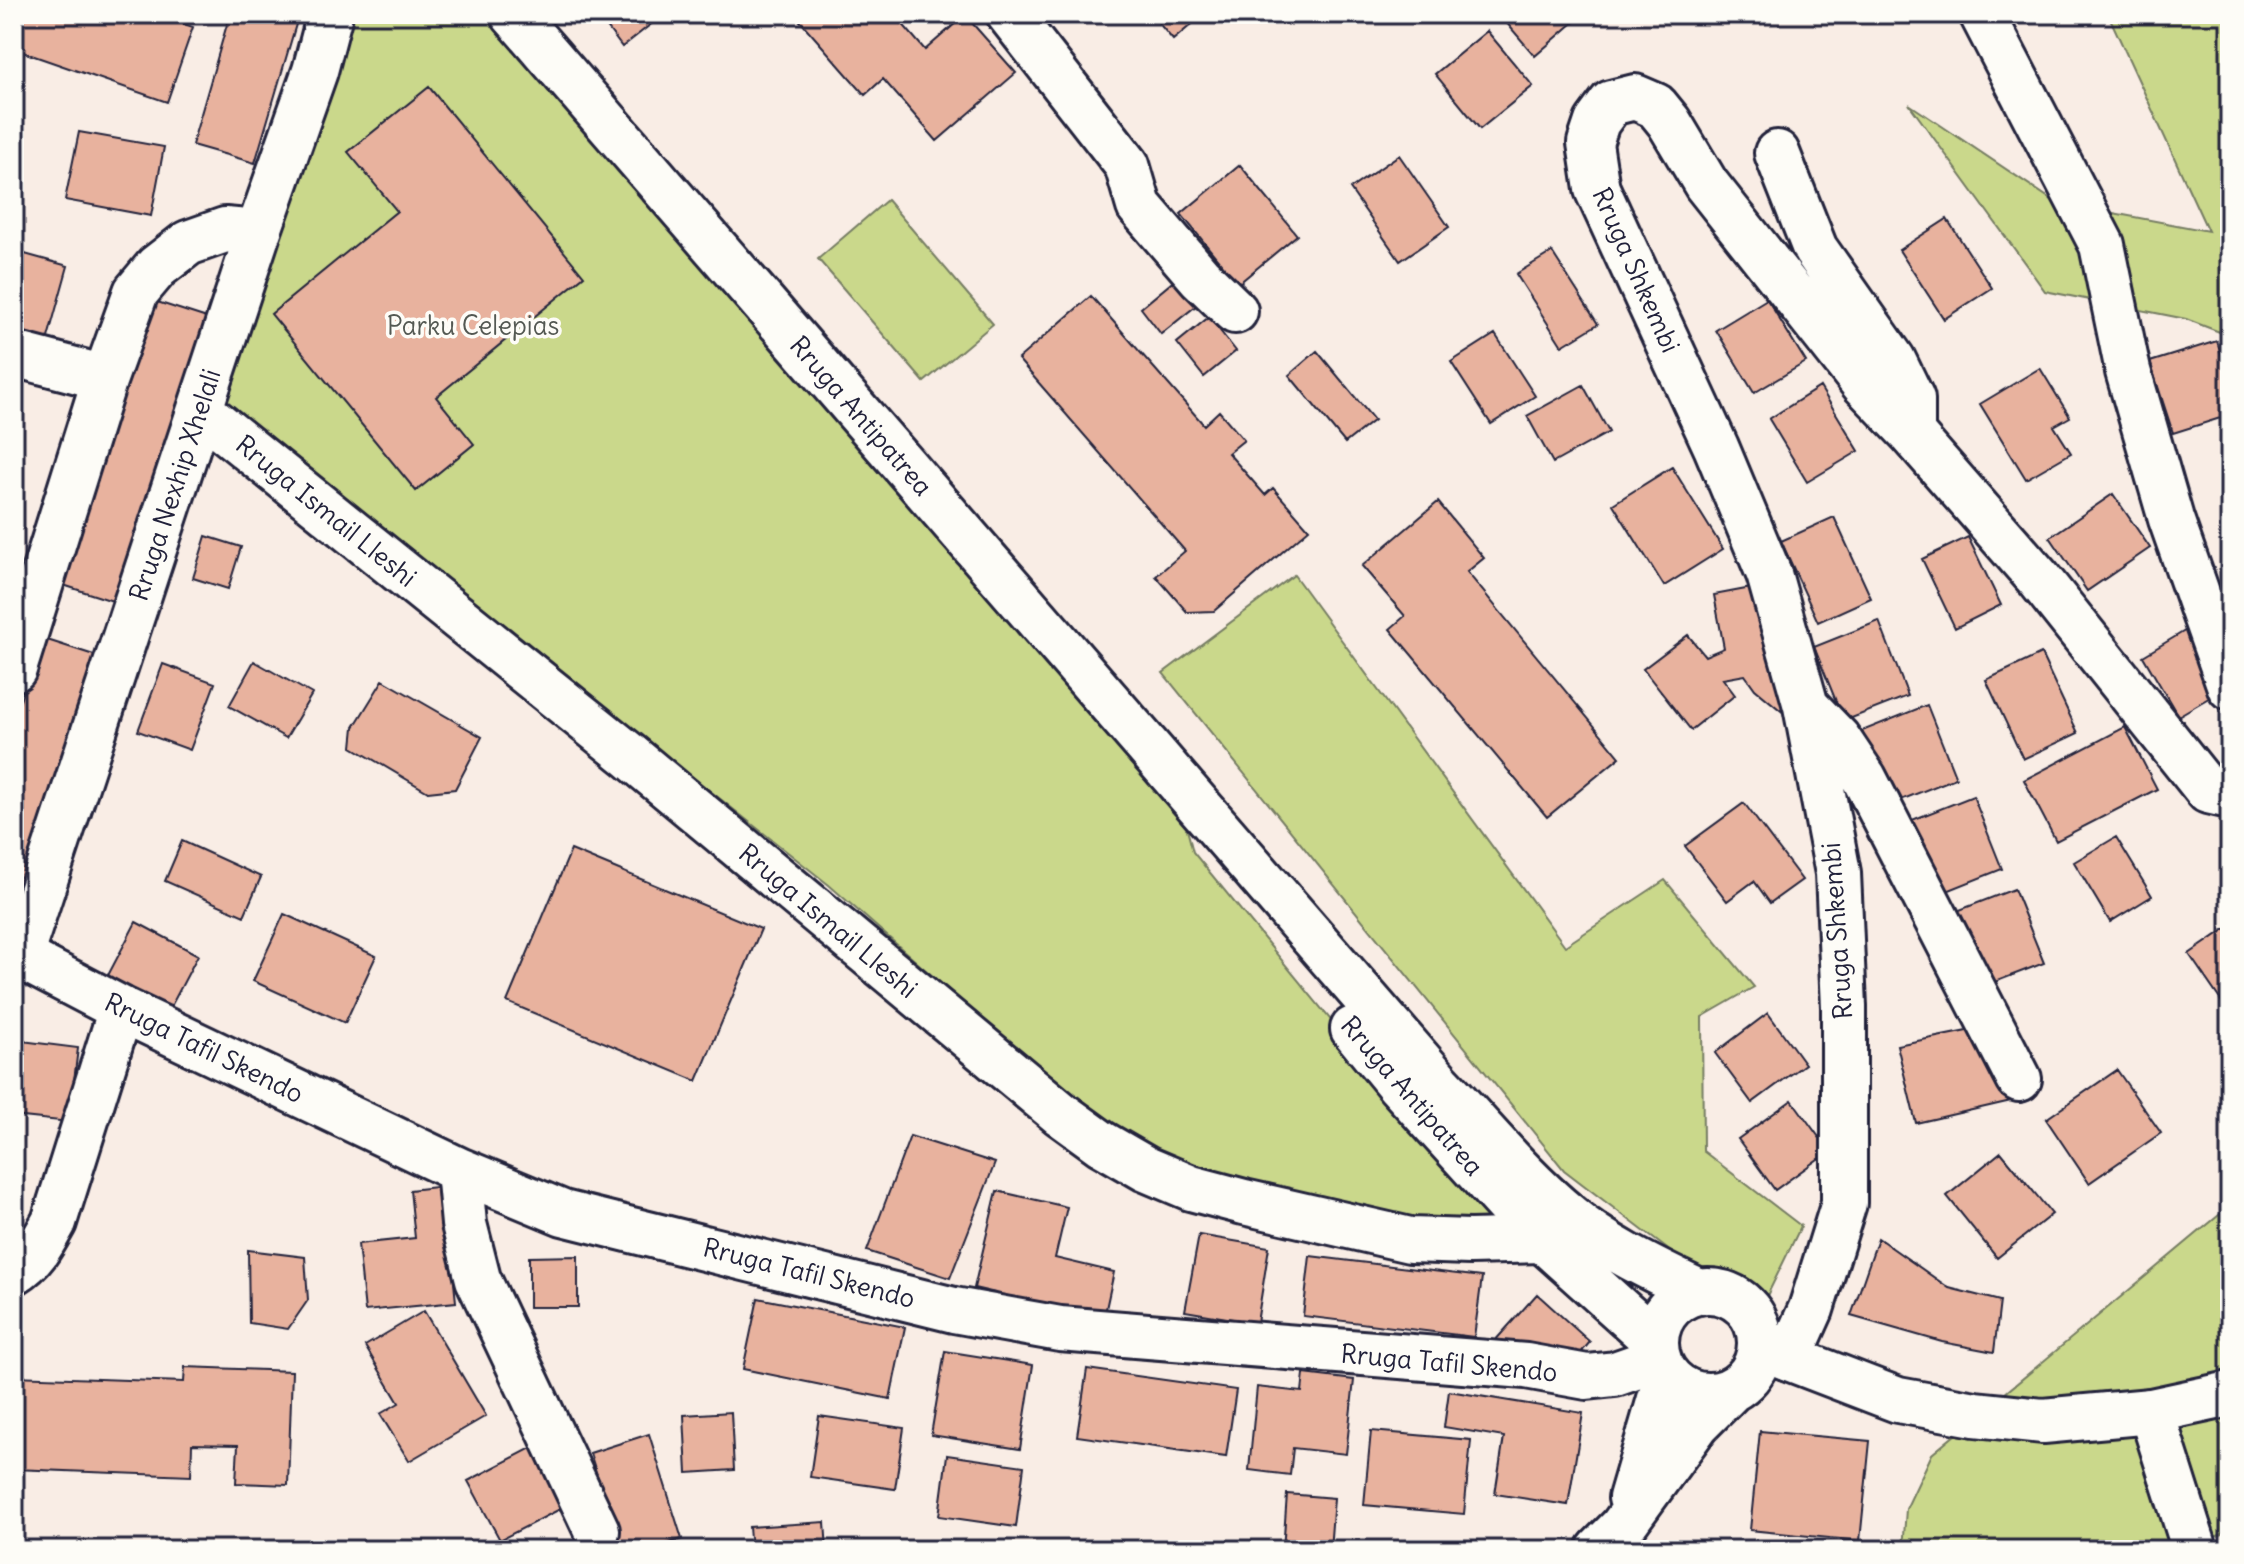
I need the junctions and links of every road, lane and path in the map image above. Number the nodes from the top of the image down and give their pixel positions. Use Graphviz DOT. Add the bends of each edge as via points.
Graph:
graph roads {
  1 [pos="330,14"];
  2 [pos="513,14"];
  3 [pos="1009,14"];
  4 [pos="1982,14"];
  5 [pos="1777,153"];
  6 [pos="258,233"];
  7 [pos="1235,311"];
  8 [pos="14,354"];
  9 [pos="105,378"];
  10 [pos="200,410"];
  11 [pos="1912,434"];
  12 [pos="14,669"];
  13 [pos="2230,687"];
  14 [pos="1806,706"];
  15 [pos="2230,796"];
  16 [pos="1207,818"];
  17 [pos="17,954"];
  18 [pos="121,1009"];
  19 [pos="2019,1079"];
  20 [pos="459,1170"];
  21 [pos="1542,1240"];
  22 [pos="14,1272"];
  23 [pos="1699,1292"];
  24 [pos="1775,1352"];
  25 [pos="1660,1359"];
  26 [pos="1731,1390"];
  27 [pos="2230,1394"];
  28 [pos="2151,1411"];
  29 [pos="597,1531"];
  30 [pos="1611,1538"];
  31 [pos="2194,1545"];
  1 -- 6 [label="street, Rruga Nexhip Xhelali"];
  2 -- 16 [label="street, Rruga Antipatrea"];
  3 -- 7 [label="street" via="1127,165 1139,206"];
  4 -- 13 [label="street" via="2102,245 2128,371 2171,519"];
  5 -- 11 [label="street" via="1815,249 1900,373 1912,399"];
  6 -- 9 [label="street" via="225,230 188,243 157,267 136,292"];
  6 -- 10 [label="street, Rruga Nexhip Xhelali"];
  8 -- 9 [label="street"];
  9 -- 12 [label="street"];
  10 -- 17 [label="street, Rruga Nexhip Xhelali"];
  10 -- 21 [label="street, Rruga Ismail Lleshi" via="1101,1143 1191,1188 1410,1240"];
  11 -- 14 [label="street, Rruga Shkembi" via="1864,384 1706,184 1656,106 1635,97 1611,103 1590,143 1597,189 1769,574"];
  11 -- 15 [label="street, Rruga Shkembi" via="2039,579 2208,791"];
  14 -- 19 [label="street" via="1838,739 1864,778"];
  14 -- 24 [label="street, Rruga Shkembi" via="1838,873 1844,1203 1811,1309"];
  16 -- 21 [label="street, Rruga Antipatrea" via="1245,899 1399,1085"];
  16 -- 23 [label="street, Rruga Antipatrea" via="1536,1187 1623,1254"];
  17 -- 18 [label="street, Rruga Tafil Skendo"];
  18 -- 20 [label="street, Rruga Tafil Skendo"];
  18 -- 22 [label="street" via="54,1222 41,1247"];
  20 -- 25 [label="street, Rruga Tafil Skendo" via="563,1213 954,1310 1060,1329 1526,1366 1587,1377"];
  20 -- 29 [label="street" via="464,1224 478,1279"];
  21 -- 25 [label="street, Rruga Antipatrea"];
  23 -- 24 [label="street, Rruga Antipatrea" via="1723,1293 1739,1301"];
  23 -- 25 [label="street" via="1670,1307 1660,1323"];
  24 -- 26 [label="street"];
  24 -- 28 [label="street" via="1898,1400 1975,1414 2043,1421"];
  25 -- 26 [label="street, Rruga Antipatrea" via="1680,1387 1696,1394"];
  25 -- 30 [label="street"];
  26 -- 30 [label="street" via="1697,1424"];
  27 -- 28 [label="street"];
  28 -- 31 [label="street"];
}
